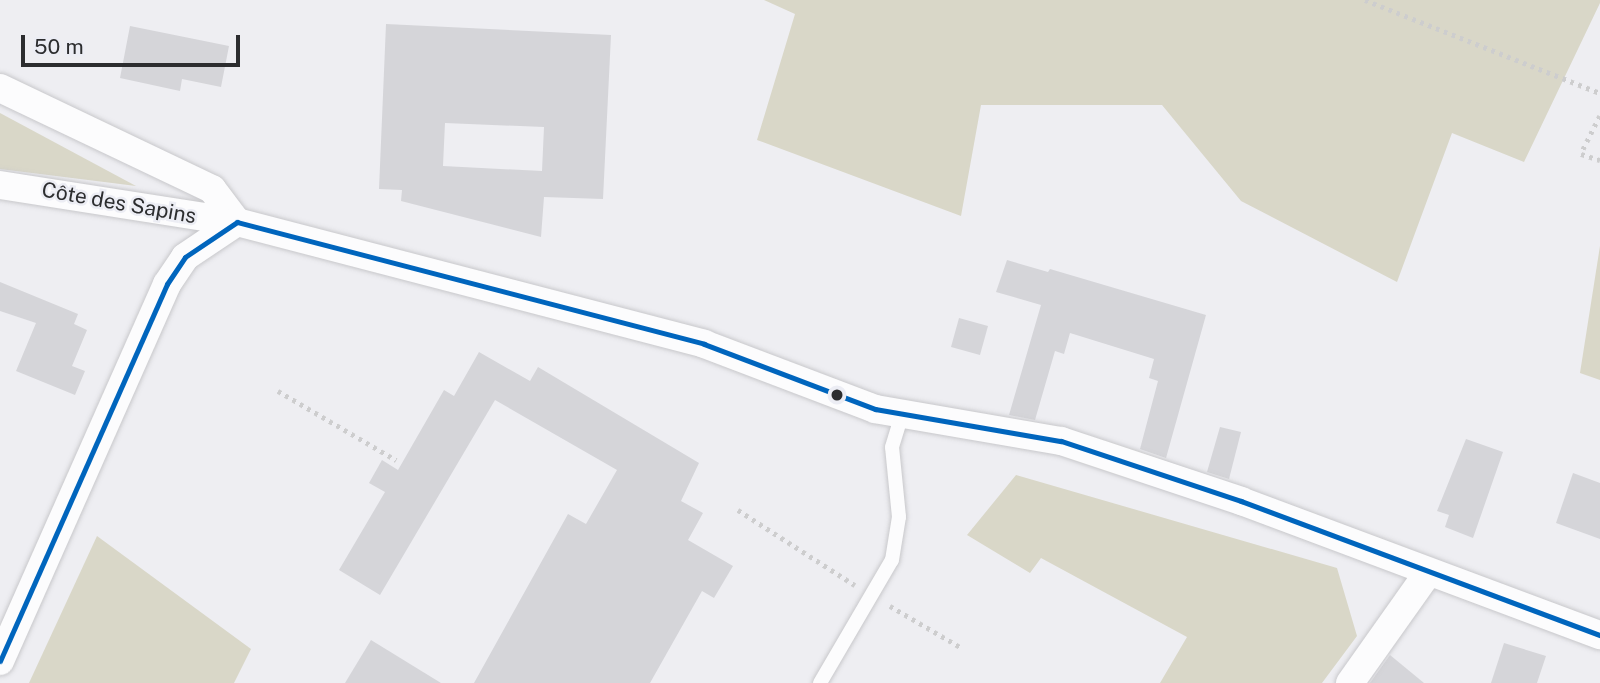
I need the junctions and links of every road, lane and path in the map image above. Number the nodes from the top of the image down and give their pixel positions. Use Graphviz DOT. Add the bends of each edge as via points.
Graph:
graph roads {
  1 [pos="1365,0"];
  2 [pos="0,88"];
  3 [pos="1600,93"];
  4 [pos="1600,116"];
  5 [pos="1600,160"];
  6 [pos="0,185"];
  7 [pos="237,222"];
  8 [pos="278,391"];
  9 [pos="902,414"];
  10 [pos="396,460"];
  11 [pos="738,510"];
  12 [pos="1428,573"];
  13 [pos="872,595"];
  14 [pos="1600,635"];
  15 [pos="962,648"];
  16 [pos="0,661"];
  17 [pos="820,683"];
  18 [pos="1349,683"];
  1 -- 3 [label="path"];
  2 -- 7 [label="street" via="212,189"];
  4 -- 5 [label="path" via="1581,154"];
  6 -- 7 [label="street, Côte des Sapins"];
  7 -- 9 [label="street, Côte des Sapins" via="704,344 875,409"];
  7 -- 16 [label="street" via="185,257 167,284"];
  8 -- 10 [label="path"];
  9 -- 12 [label="street, Côte des Sapins" via="1061,441 1241,500"];
  9 -- 13 [label="lane" via="892,447 899,517 892,560"];
  11 -- 13 [label="path"];
  12 -- 14 [label="street, Côte des Sapins"];
  12 -- 18 [label="street"];
  13 -- 15 [label="path"];
  13 -- 17 [label="lane"];
}
